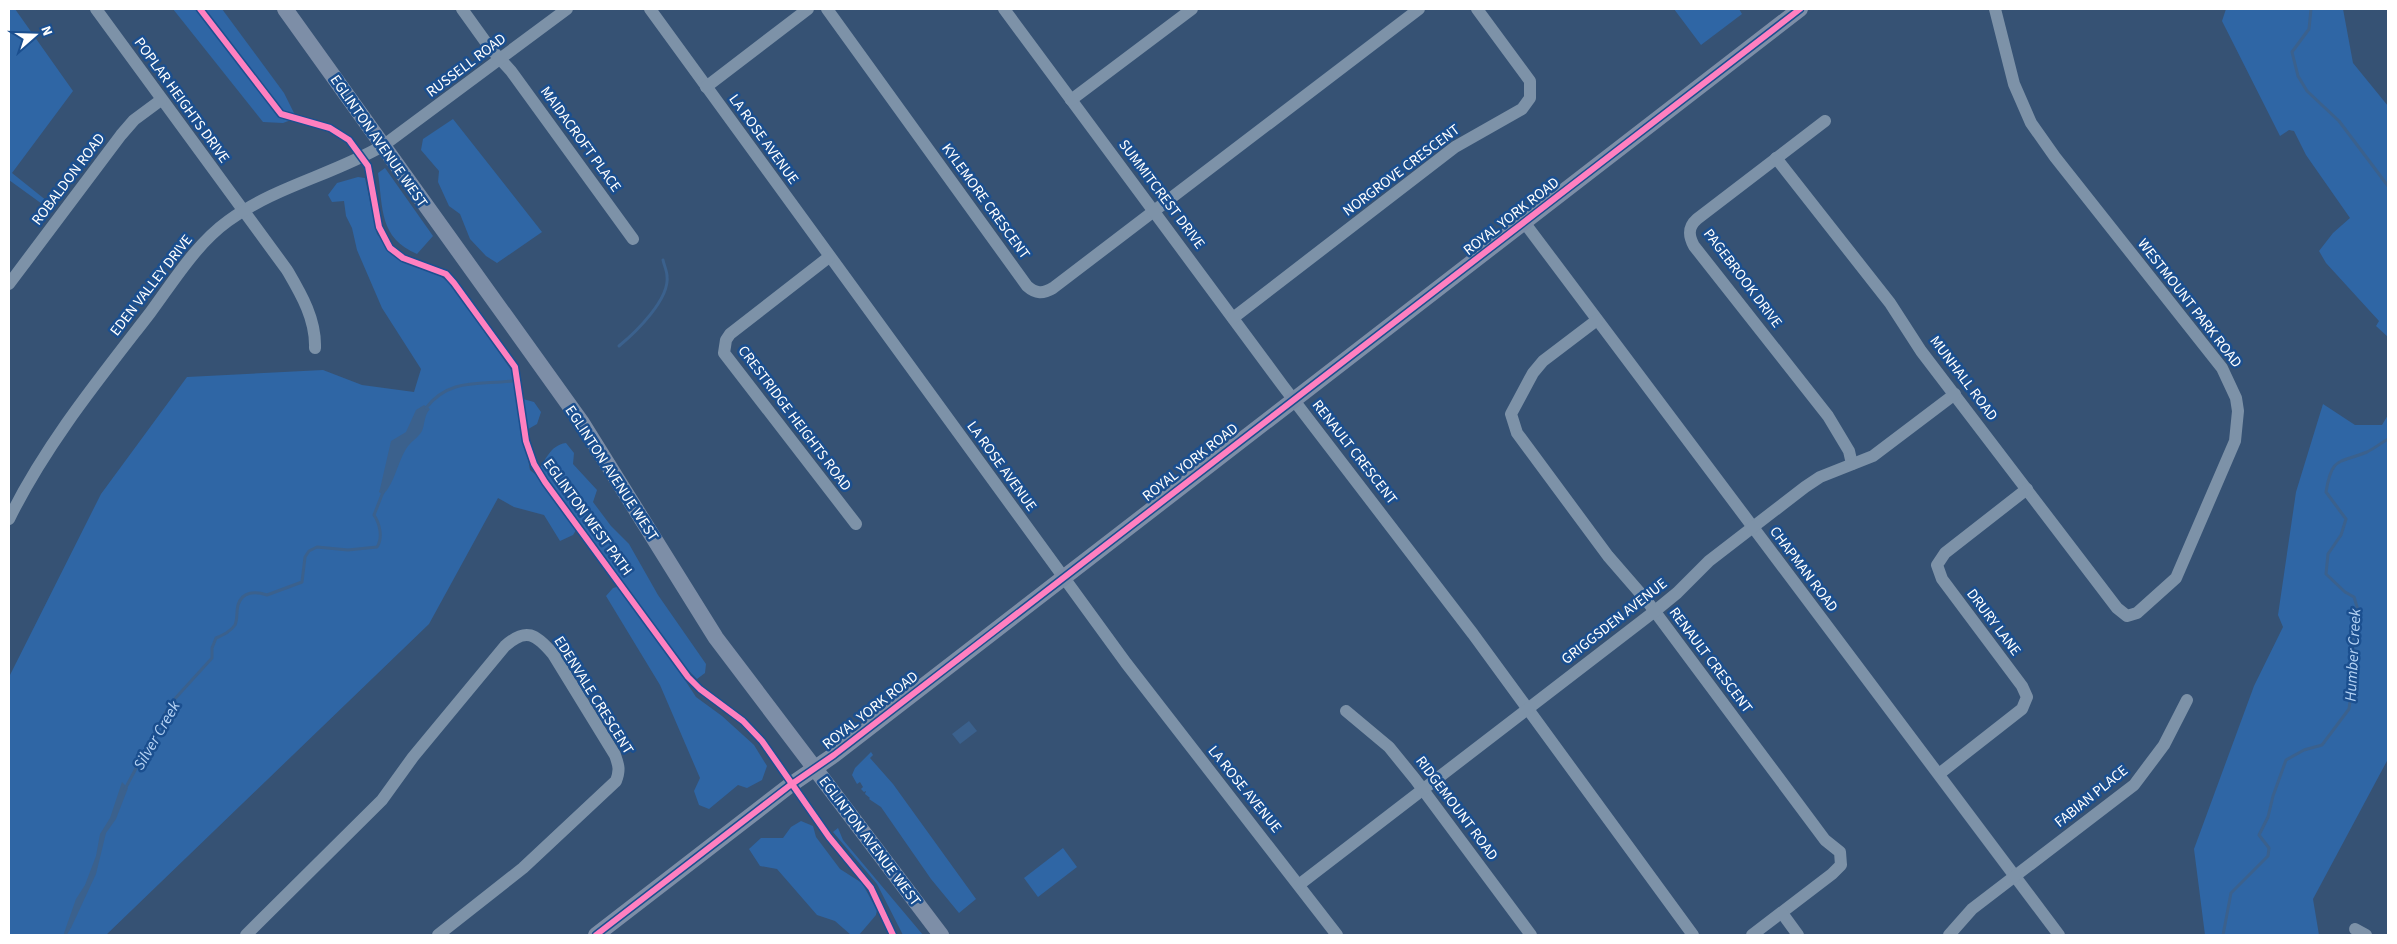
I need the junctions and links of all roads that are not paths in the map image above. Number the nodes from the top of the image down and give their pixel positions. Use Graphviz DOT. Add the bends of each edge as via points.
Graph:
graph roads {
  1 [pos="96,9"];
  2 [pos="285,9"];
  3 [pos="462,9"];
  4 [pos="567,9"];
  5 [pos="650,9"];
  6 [pos="808,9"];
  7 [pos="826,9"];
  8 [pos="1004,9"];
  9 [pos="1192,9"];
  10 [pos="1419,9"];
  11 [pos="1477,9"];
  12 [pos="1800,9"];
  13 [pos="1995,9"];
  14 [pos="501,60"];
  15 [pos="706,87"];
  16 [pos="161,100"];
  17 [pos="1071,100"];
  18 [pos="1825,121"];
  19 [pos="384,145"];
  20 [pos="1776,158"];
  21 [pos="244,211"];
  22 [pos="1154,211"];
  23 [pos="1524,222"];
  24 [pos="633,239"];
  25 [pos="829,258"];
  26 [pos="9,284"];
  27 [pos="1233,318"];
  28 [pos="1597,320"];
  29 [pos="315,348"];
  30 [pos="1955,394"];
  31 [pos="1293,399"];
  32 [pos="1852,464"];
  33 [pos="2028,490"];
  34 [pos="10,514"];
  35 [pos="856,524"];
  36 [pos="1753,526"];
  37 [pos="1063,576"];
  38 [pos="1655,611"];
  39 [pos="2127,616"];
  40 [pos="2186,700"];
  41 [pos="1526,710"];
  42 [pos="1346,711"];
  43 [pos="815,768"];
  44 [pos="1939,774"];
  45 [pos="1423,789"];
  46 [pos="2015,877"];
  47 [pos="1300,884"];
  48 [pos="1782,913"];
  49 [pos="254,933"];
  50 [pos="438,935"];
  51 [pos="596,935"];
  52 [pos="941,935"];
  53 [pos="1337,935"];
  54 [pos="1532,935"];
  55 [pos="1693,935"];
  56 [pos="1752,935"];
  57 [pos="1798,935"];
  58 [pos="1949,935"];
  59 [pos="2059,935"];
  1 -- 16 [label="street, POPLAR HEIGHTS DRIVE"];
  2 -- 19 [label="main road, EGLINTON AVENUE WEST"];
  3 -- 14 [label="street, MAIDACROFT PLACE"];
  4 -- 14 [label="street, RUSSELL ROAD"];
  5 -- 15 [label="street, LA ROSE AVENUE"];
  6 -- 15 [label="street"];
  7 -- 22 [label="street, KYLEMORE CRESCENT" via="1033,291 1041,293 1053,288"];
  8 -- 17 [label="street, SUMMITCREST DRIVE"];
  9 -- 17 [label="street"];
  10 -- 22 [label="street"];
  11 -- 27 [label="street, NORGROVE CRESCENT" via="1530,81 1527,104 1455,147"];
  12 -- 23 [label="main road, ROYAL YORK ROAD"];
  13 -- 39 [label="street, WESTMOUNT PARK ROAD" via="2014,84 2032,123 2055,157 2222,368 2236,398 2235,441 2176,578 2140,610"];
  14 -- 19 [label="street, RUSSELL ROAD"];
  14 -- 24 [label="street, MAIDACROFT PLACE"];
  15 -- 25 [label="street, LA ROSE AVENUE"];
  16 -- 21 [label="street, POPLAR HEIGHTS DRIVE"];
  16 -- 26 [label="street, ROBALDON ROAD" via="134,120 115,142"];
  17 -- 22 [label="street, SUMMITCREST DRIVE"];
  18 -- 20 [label="street, PAGEBROOK DRIVE"];
  19 -- 21 [label="street, EDEN VALLEY DRIVE" via="362,158 276,192"];
  19 -- 43 [label="main road, EGLINTON AVENUE WEST" via="582,423 716,638"];
  20 -- 30 [label="street, MUNHALL ROAD" via="1890,303 1921,352"];
  20 -- 32 [label="street, PAGEBROOK DRIVE" via="1697,219 1689,234 1694,246 1828,416 1849,452"];
  21 -- 29 [label="street, POPLAR HEIGHTS DRIVE" via="302,295 312,321"];
  21 -- 34 [label="street, EDEN VALLEY DRIVE" via="214,232 183,270 79,406"];
  22 -- 27 [label="street, SUMMITCREST DRIVE"];
  23 -- 28 [label="street, CHAPMAN ROAD"];
  23 -- 31 [label="main road, ROYAL YORK ROAD"];
  25 -- 35 [label="street, CRESTRIDGE HEIGHTS ROAD" via="730,334 724,353"];
  25 -- 37 [label="street, LA ROSE AVENUE"];
  27 -- 31 [label="street, SUMMITCREST DRIVE"];
  28 -- 36 [label="street, CHAPMAN ROAD"];
  28 -- 38 [label="street, RENAULT CRESCENT" via="1532,373 1511,414 1512,424 1587,528"];
  30 -- 32 [label="street, GRIGGSDEN AVENUE" via="1873,456"];
  30 -- 33 [label="street, MUNHALL ROAD"];
  31 -- 37 [label="main road, ROYAL YORK ROAD"];
  31 -- 41 [label="street, RENAULT CRESCENT" via="1400,537"];
  32 -- 36 [label="street, GRIGGSDEN AVENUE" via="1820,477"];
  33 -- 39 [label="street, MUNHALL ROAD" via="2117,608"];
  33 -- 44 [label="street, DRURY LANE" via="1945,553 1937,565 1942,579 2022,686 2027,698 2022,709"];
  36 -- 38 [label="street, GRIGGSDEN AVENUE"];
  36 -- 44 [label="street, CHAPMAN ROAD"];
  37 -- 43 [label="main road, ROYAL YORK ROAD"];
  37 -- 47 [label="street, LA ROSE AVENUE" via="1172,724"];
  38 -- 41 [label="street, GRIGGSDEN AVENUE"];
  38 -- 48 [label="street, RENAULT CRESCENT" via="1825,840 1842,856 1841,865 1832,874"];
  40 -- 46 [label="street, FABIAN PLACE" via="2164,745 2134,785"];
  41 -- 45 [label="street, GRIGGSDEN AVENUE"];
  41 -- 55 [label="street, RENAULT CRESCENT"];
  42 -- 45 [label="street, RIDGEMOUNT ROAD" via="1389,747"];
  43 -- 51 [label="main road, ROYAL YORK ROAD"];
  43 -- 52 [label="main road, EGLINTON AVENUE WEST"];
  44 -- 46 [label="street, CHAPMAN ROAD"];
  45 -- 47 [label="street, GRIGGSDEN AVENUE"];
  45 -- 54 [label="street, RIDGEMOUNT ROAD"];
  46 -- 58 [label="street" via="1972,909"];
  46 -- 59 [label="street, CHAPMAN ROAD"];
  47 -- 53 [label="street, LA ROSE AVENUE"];
  48 -- 56 [label="street, RENAULT CRESCENT"];
  48 -- 57 [label="street"];
  49 -- 50 [label="street, EDENVALE CRESCENT" via="382,800 413,757 505,646 520,634 527,633 540,640 552,654 615,755 620,769 616,781 523,868"];
}
